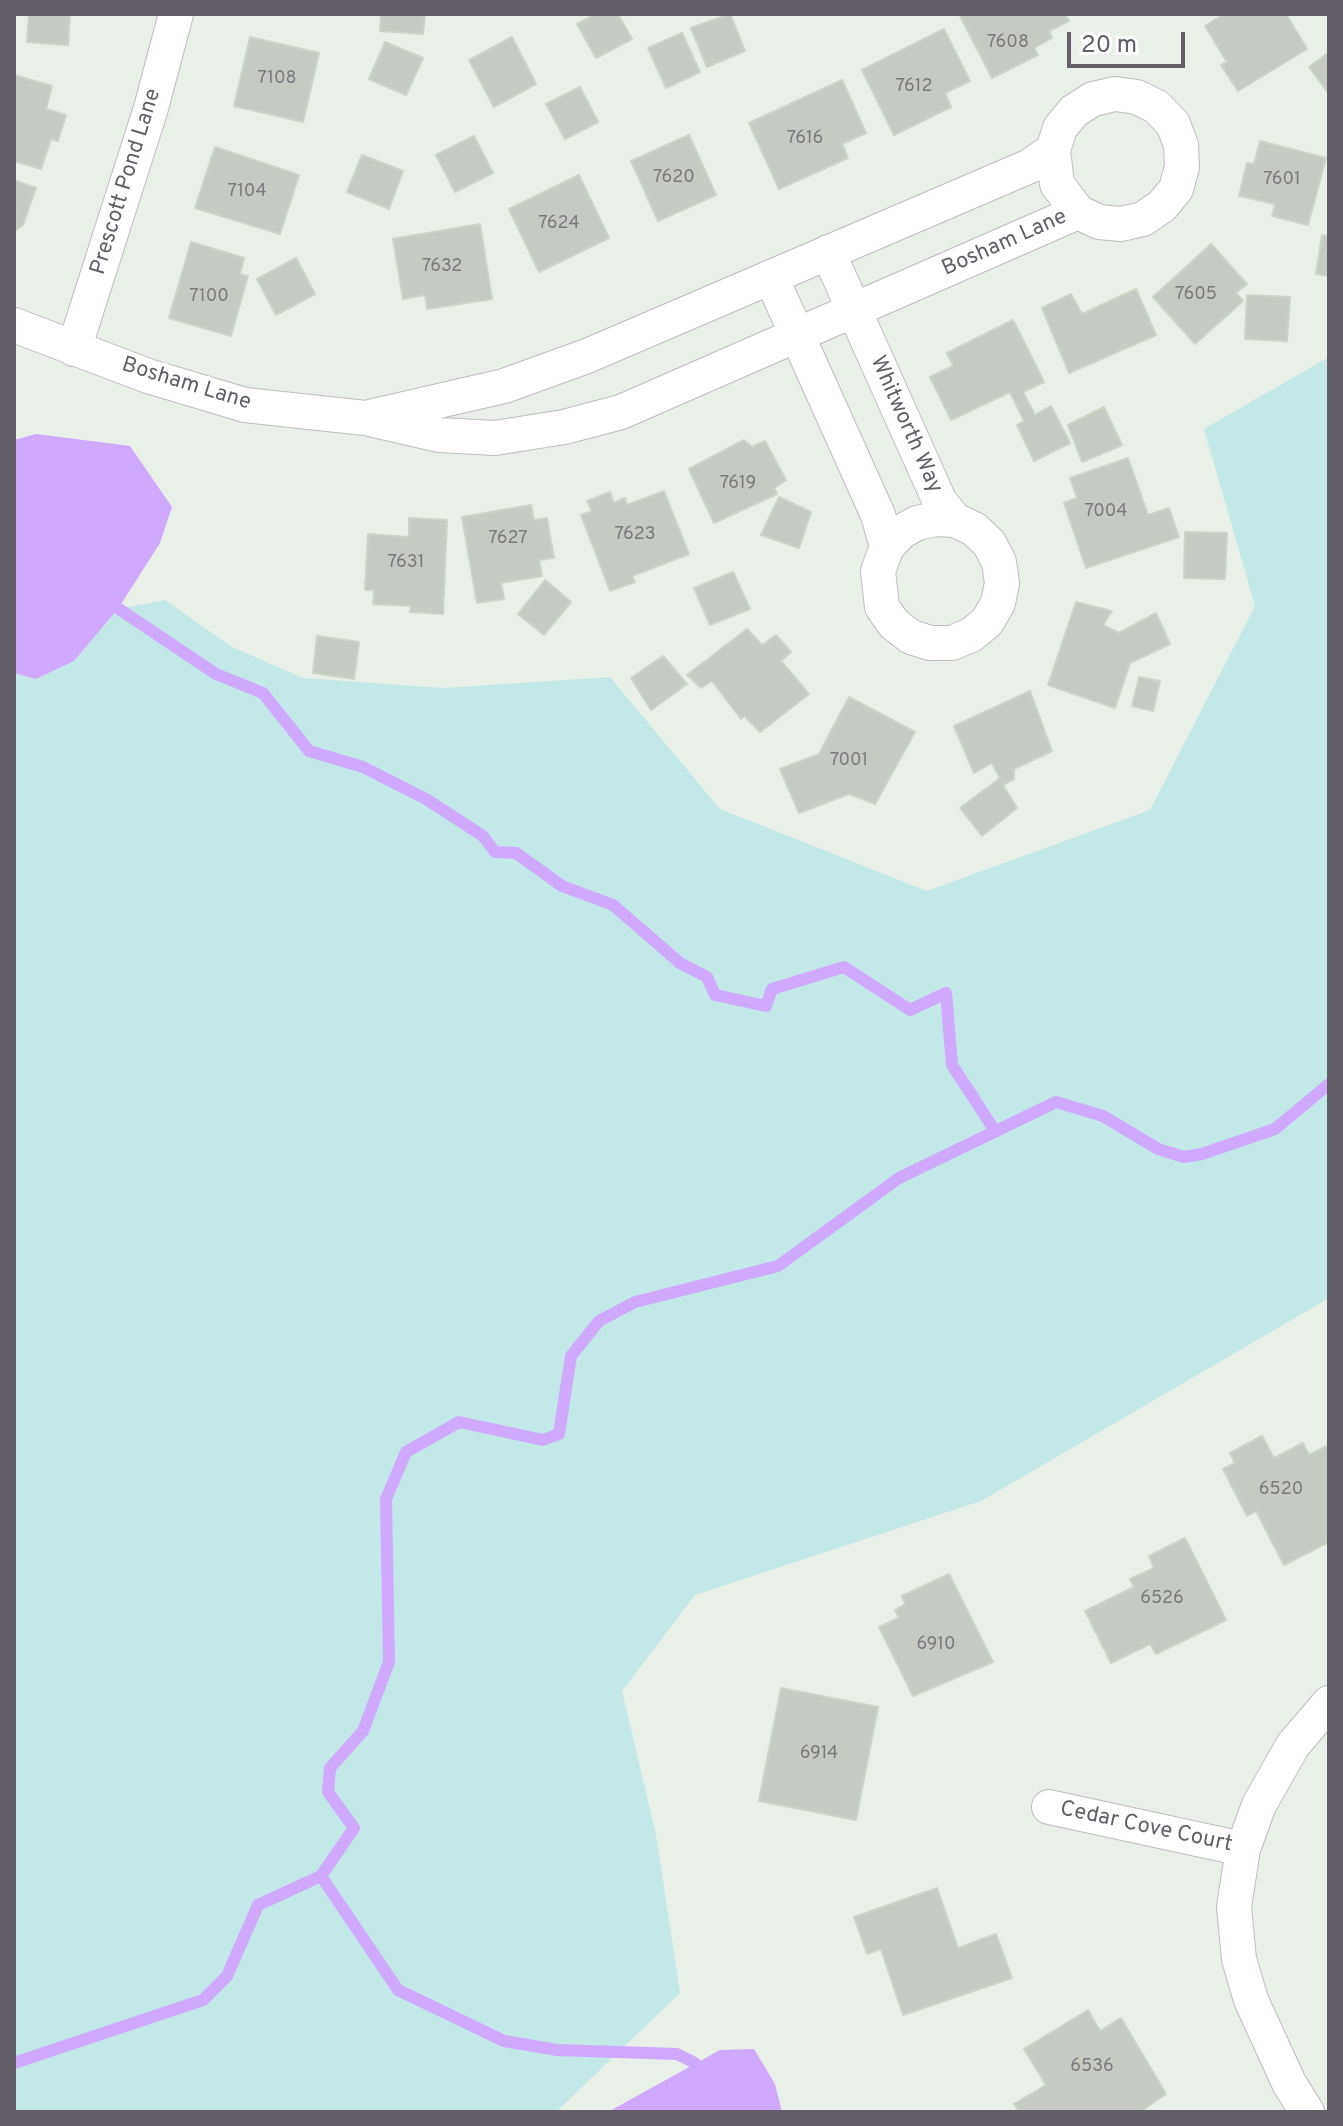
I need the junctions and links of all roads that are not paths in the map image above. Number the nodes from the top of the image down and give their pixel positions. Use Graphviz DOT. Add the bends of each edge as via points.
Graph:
graph roads {
  1 [pos="176,14"];
  2 [pos="1053,150"];
  3 [pos="1078,212"];
  4 [pos="828,252"];
  5 [pos="771,277"];
  6 [pos="854,310"];
  7 [pos="14,325"];
  8 [pos="798,335"];
  9 [pos="74,349"];
  10 [pos="365,418"];
  11 [pos="955,520"];
  12 [pos="887,547"];
  13 [pos="1329,1703"];
  14 [pos="1049,1807"];
  15 [pos="1243,1849"];
  16 [pos="1307,2112"];
  1 -- 9 [label="street, Prescott Pond Lane"];
  2 -- 3 [label="street" via="1057,184"];
  2 -- 3 [label="street, Bosham Lane" via="1060,128 1074,111 1115,94 1157,107 1178,135 1182,167 1176,189 1162,206 1143,219 1121,224"];
  2 -- 4 [label="street, Bosham Lane" via="1030,166"];
  3 -- 6 [label="street, Bosham Lane"];
  4 -- 5 [label="street, Bosham Lane"];
  4 -- 6 [label="street, Whitworth Way"];
  5 -- 8 [label="street, Whitworth Way"];
  5 -- 10 [label="street, Bosham Lane" via="504,386"];
  6 -- 8 [label="street, Bosham Lane"];
  6 -- 11 [label="street, Whitworth Way" via="936,495"];
  7 -- 9 [label="street, Bosham Lane"];
  8 -- 10 [label="street, Bosham Lane" via="621,412 564,427 495,438 439,435"];
  8 -- 12 [label="street, Whitworth Way" via="878,515"];
  9 -- 10 [label="street, Bosham Lane" via="245,405"];
  11 -- 12 [label="street" via="917,523"];
  11 -- 12 [label="street, Whitworth Way" via="989,543 1002,583 987,622 952,643 911,637 882,607 878,571"];
  13 -- 15 [label="street" via="1293,1745 1259,1805"];
  14 -- 15 [label="street, Cedar Cove Court"];
  15 -- 16 [label="street" via="1234,1907 1239,1959 1251,2000"];
}
